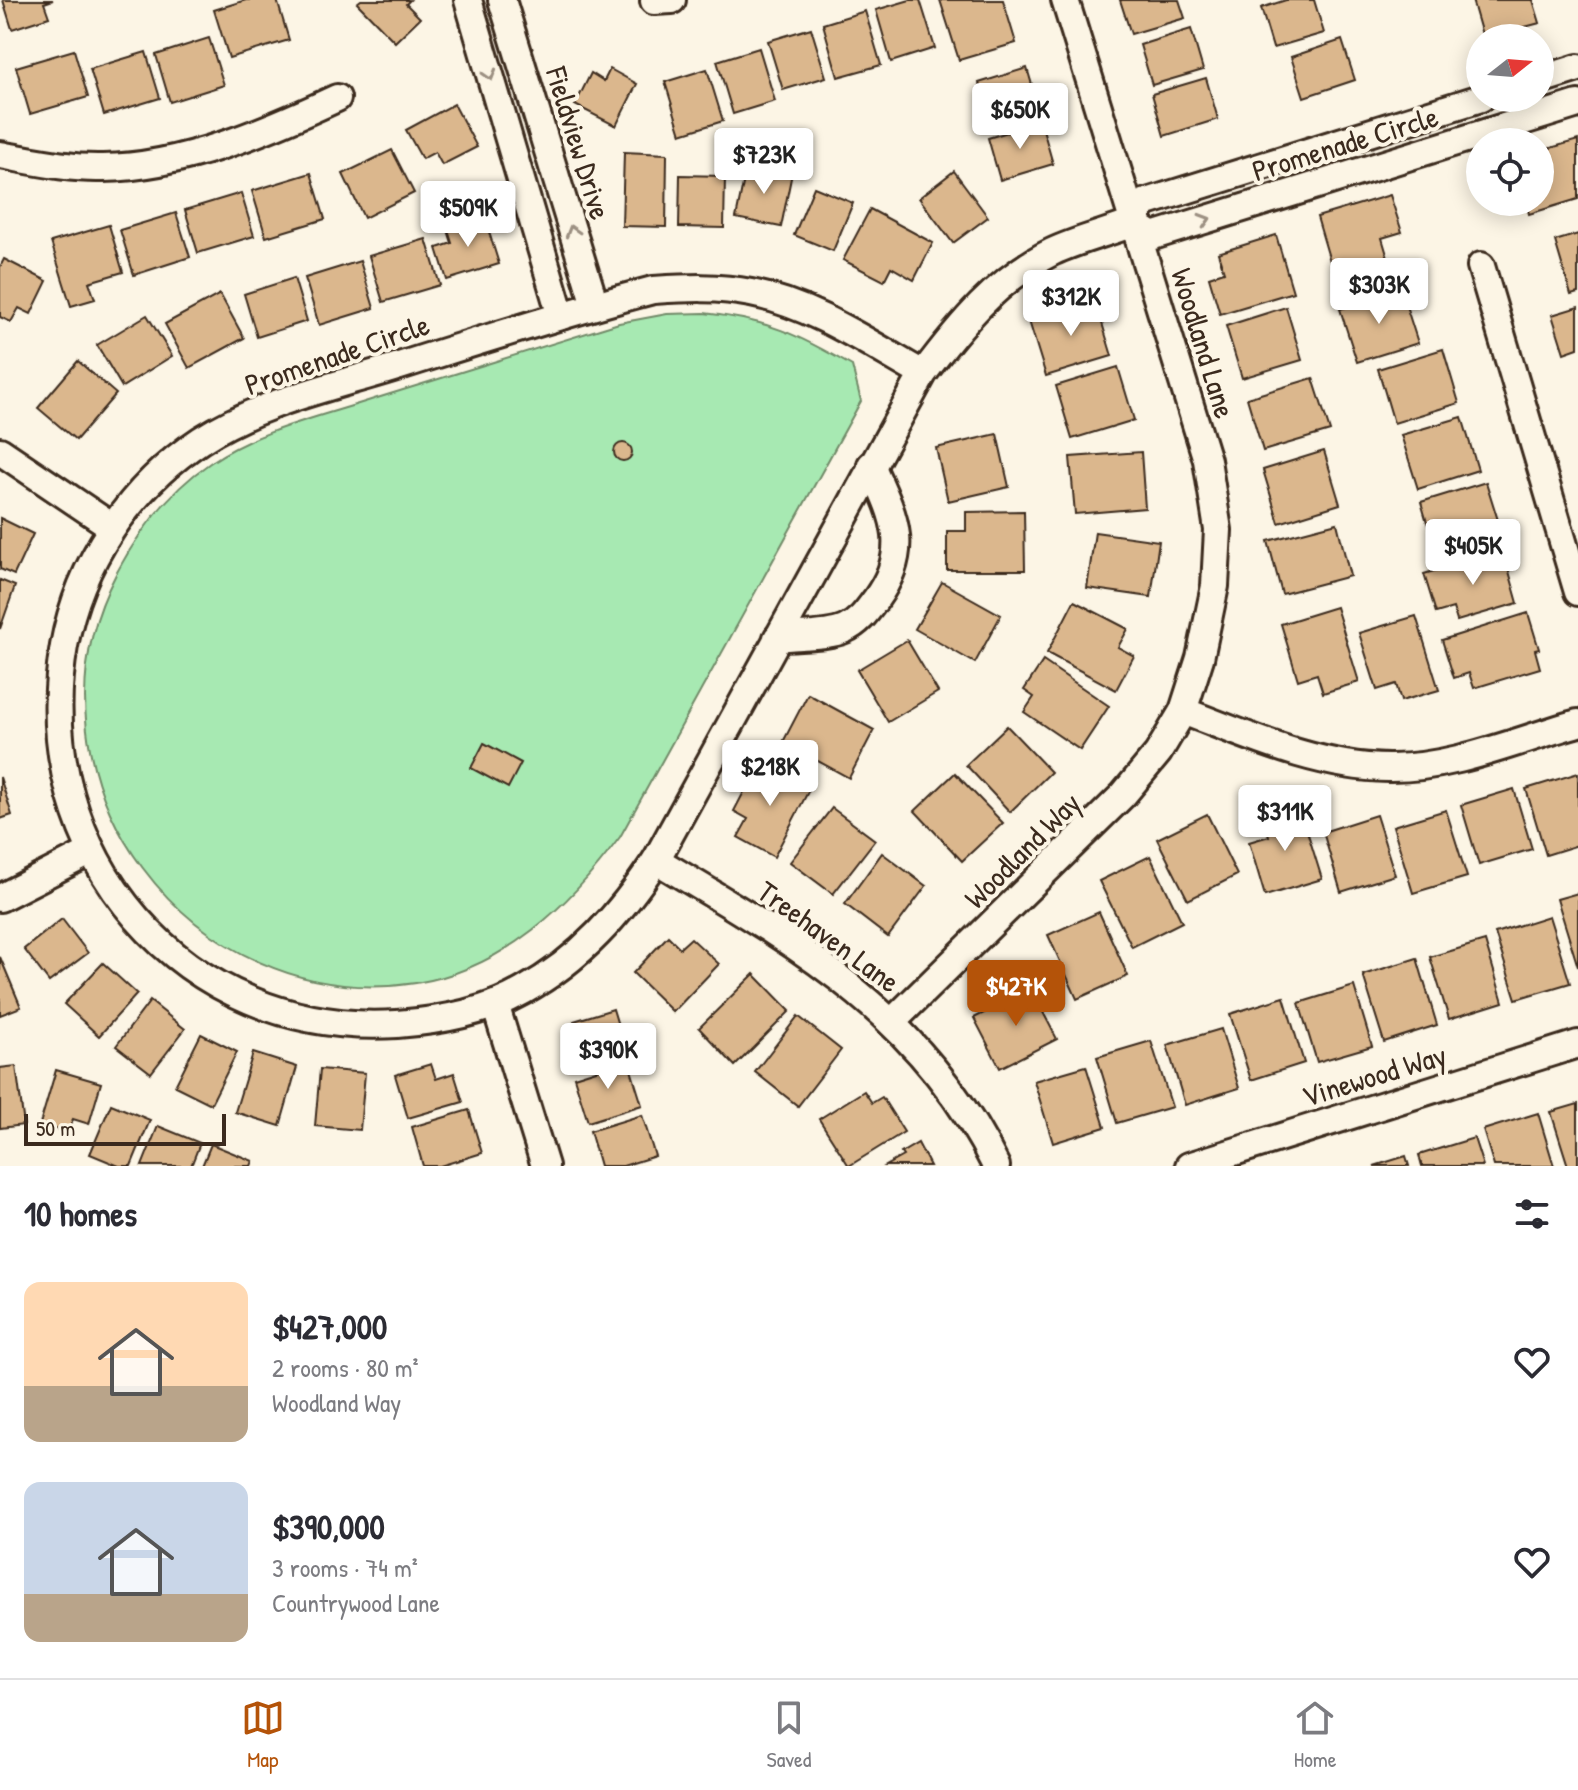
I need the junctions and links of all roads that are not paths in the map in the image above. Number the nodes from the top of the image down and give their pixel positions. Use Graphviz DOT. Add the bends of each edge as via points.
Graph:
graph roads {
  1 [pos="468,0"];
  2 [pos="502,0"];
  3 [pos="1065,0"];
  4 [pos="1578,68"];
  5 [pos="1554,76"];
  6 [pos="337,98"];
  7 [pos="1466,103"];
  8 [pos="1578,104"];
  9 [pos="0,155"];
  10 [pos="1133,223"];
  11 [pos="1481,266"];
  12 [pos="595,305"];
  13 [pos="561,316"];
  14 [pos="923,374"];
  15 [pos="0,451"];
  16 [pos="871,465"];
  17 [pos="111,526"];
  18 [pos="1578,592"];
  19 [pos="777,638"];
  20 [pos="1183,711"];
  21 [pos="1578,723"];
  22 [pos="90,852"];
  23 [pos="656,860"];
  24 [pos="0,898"];
  25 [pos="495,1004"];
  26 [pos="892,1022"];
  27 [pos="1578,1044"];
  28 [pos="545,1166"];
  29 [pos="996,1166"];
  30 [pos="1189,1166"];
  1 -- 13 [label="street, one-way"];
  12 -- 2 [label="street, Fieldview Drive, one-way"];
  3 -- 10 [label="street, Woodland Lane"];
  4 -- 5 [label="street"];
  6 -- 9 [label="street" via="283,124 182,157 106,169"];
  7 -- 10 [label="street, Promenade Circle" via="1144,203"];
  10 -- 8 [label="street, Promenade Circle, one-way" via="1153,236"];
  10 -- 14 [label="street, Promenade Circle" via="1053,252 1012,275 962,322"];
  10 -- 20 [label="street, Woodland Lane" via="1207,460 1218,530 1215,586"];
  11 -- 18 [label="street"];
  12 -- 13 [label="street, Promenade Circle"];
  12 -- 14 [label="street, Promenade Circle" via="653,290 706,287 752,293 817,315"];
  13 -- 17 [label="street, Promenade Circle" via="270,406 201,440 149,483"];
  14 -- 16 [label="street, Promenade Circle"];
  15 -- 17 [label="street"];
  16 -- 19 [label="street, Promenade Circle"];
  16 -- 19 [label="street" via="896,522 897,554 887,583 860,620 842,630"];
  17 -- 22 [label="street, Promenade Circle" via="69,618 58,683 60,745 74,812"];
  19 -- 23 [label="street, Promenade Circle"];
  20 -- 21 [label="street" via="1312,759 1390,768 1450,760"];
  20 -- 26 [label="street, Woodland Way" via="1158,753 1123,795"];
  22 -- 24 [label="street"];
  22 -- 25 [label="street, Promenade Circle" via="118,899 163,946 211,981 269,1008 366,1026 429,1022"];
  23 -- 25 [label="street, Promenade Circle" via="621,912 584,949"];
  23 -- 26 [label="street, Treehaven Lane" via="781,935 847,981"];
  25 -- 28 [label="street"];
  26 -- 29 [label="street, Treehaven Lane" via="949,1090"];
  27 -- 30 [label="street, Vinewood Way"];
}
